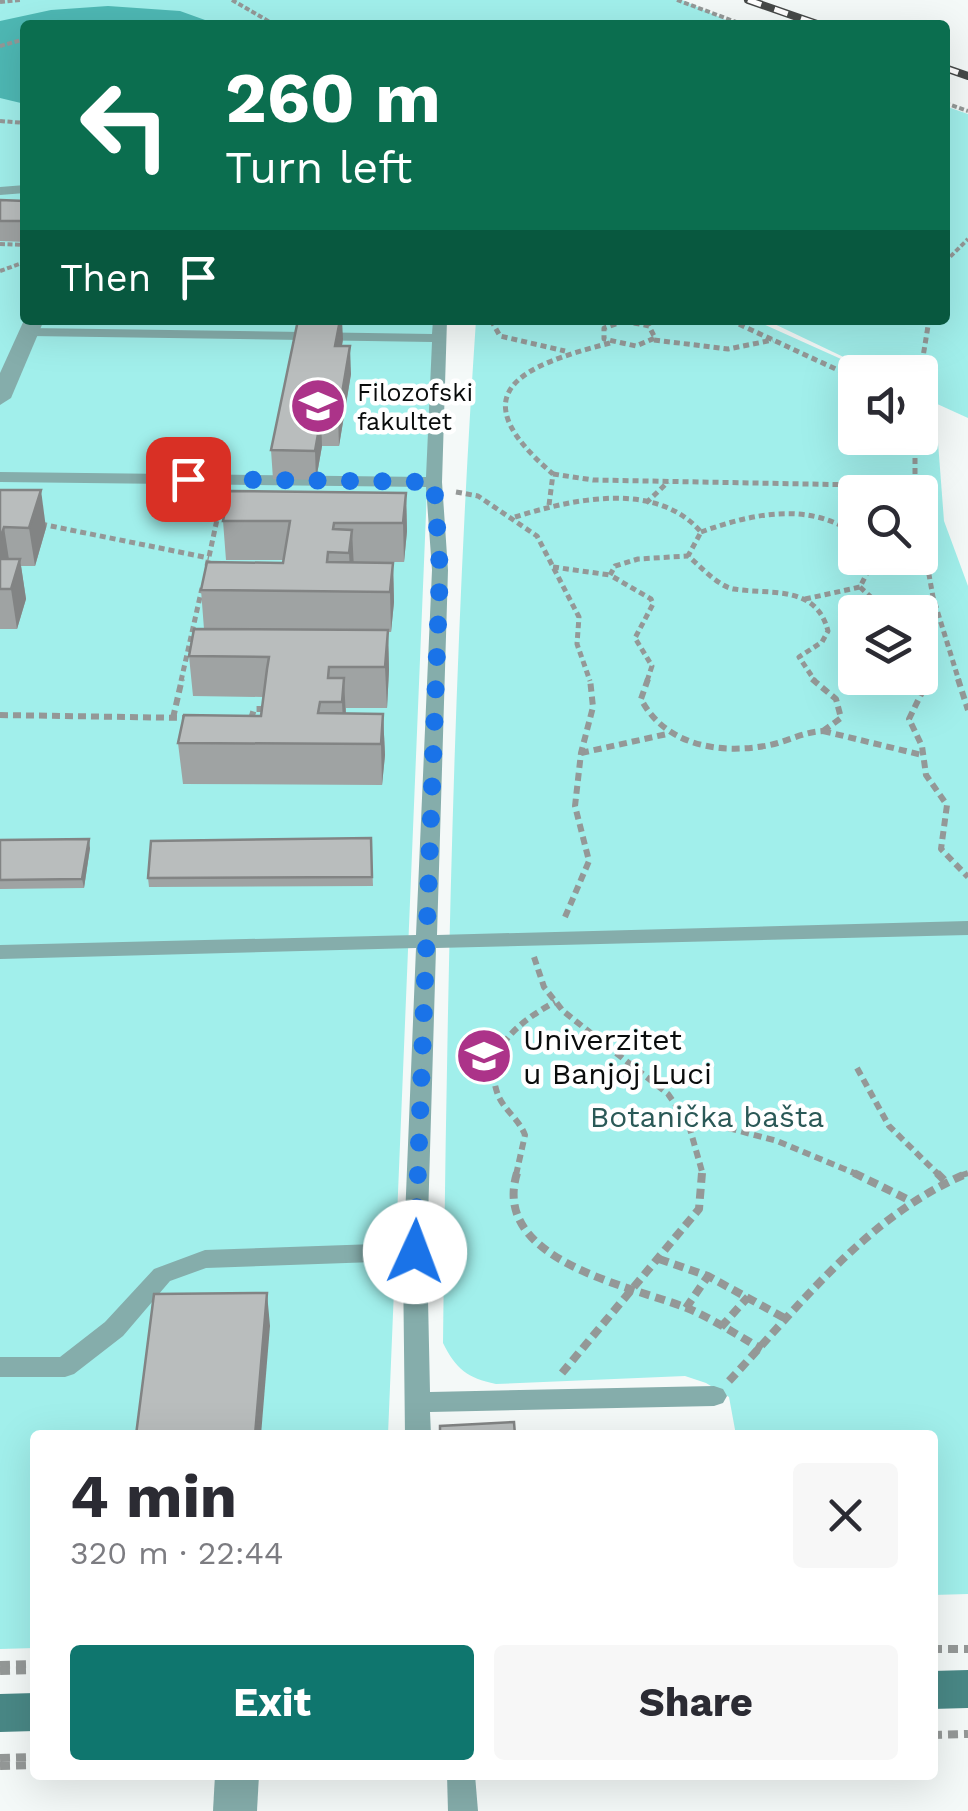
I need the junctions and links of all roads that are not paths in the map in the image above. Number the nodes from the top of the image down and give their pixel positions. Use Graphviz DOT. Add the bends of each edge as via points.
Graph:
graph roads {
  1 [pos="32,326"];
  2 [pos="439,329"];
  3 [pos="0,398"];
  4 [pos="0,476"];
  5 [pos="435,486"];
  6 [pos="968,928"];
  7 [pos="424,940"];
  8 [pos="0,952"];
  9 [pos="415,1252"];
  10 [pos="0,1367"];
  11 [pos="714,1396"];
  12 [pos="418,1402"];
  13 [pos="418,1430"];
  14 [pos="968,1689"];
  15 [pos="938,1690"];
  16 [pos="30,1712"];
  17 [pos="0,1713"];
  18 [pos="237,1780"];
  19 [pos="461,1780"];
  20 [pos="235,1811"];
  21 [pos="463,1811"];
  1 -- 2 [label="lane" via="256,337"];
  1 -- 3 [label="street"];
  2 -- 5 [label="lane"];
  4 -- 5 [label="lane"];
  5 -- 7 [label="lane" via="440,570"];
  6 -- 7 [label="lane"];
  7 -- 8 [label="lane"];
  7 -- 9 [label="lane"];
  9 -- 10 [label="lane" via="205,1259 162,1275 114,1329 64,1367"];
  9 -- 12 [label="lane"];
  11 -- 12 [label="lane"];
  12 -- 13 [label="lane"];
  14 -- 15 [label="street"];
  16 -- 17 [label="street"];
  18 -- 20 [label="street"];
  19 -- 21 [label="lane"];
}
